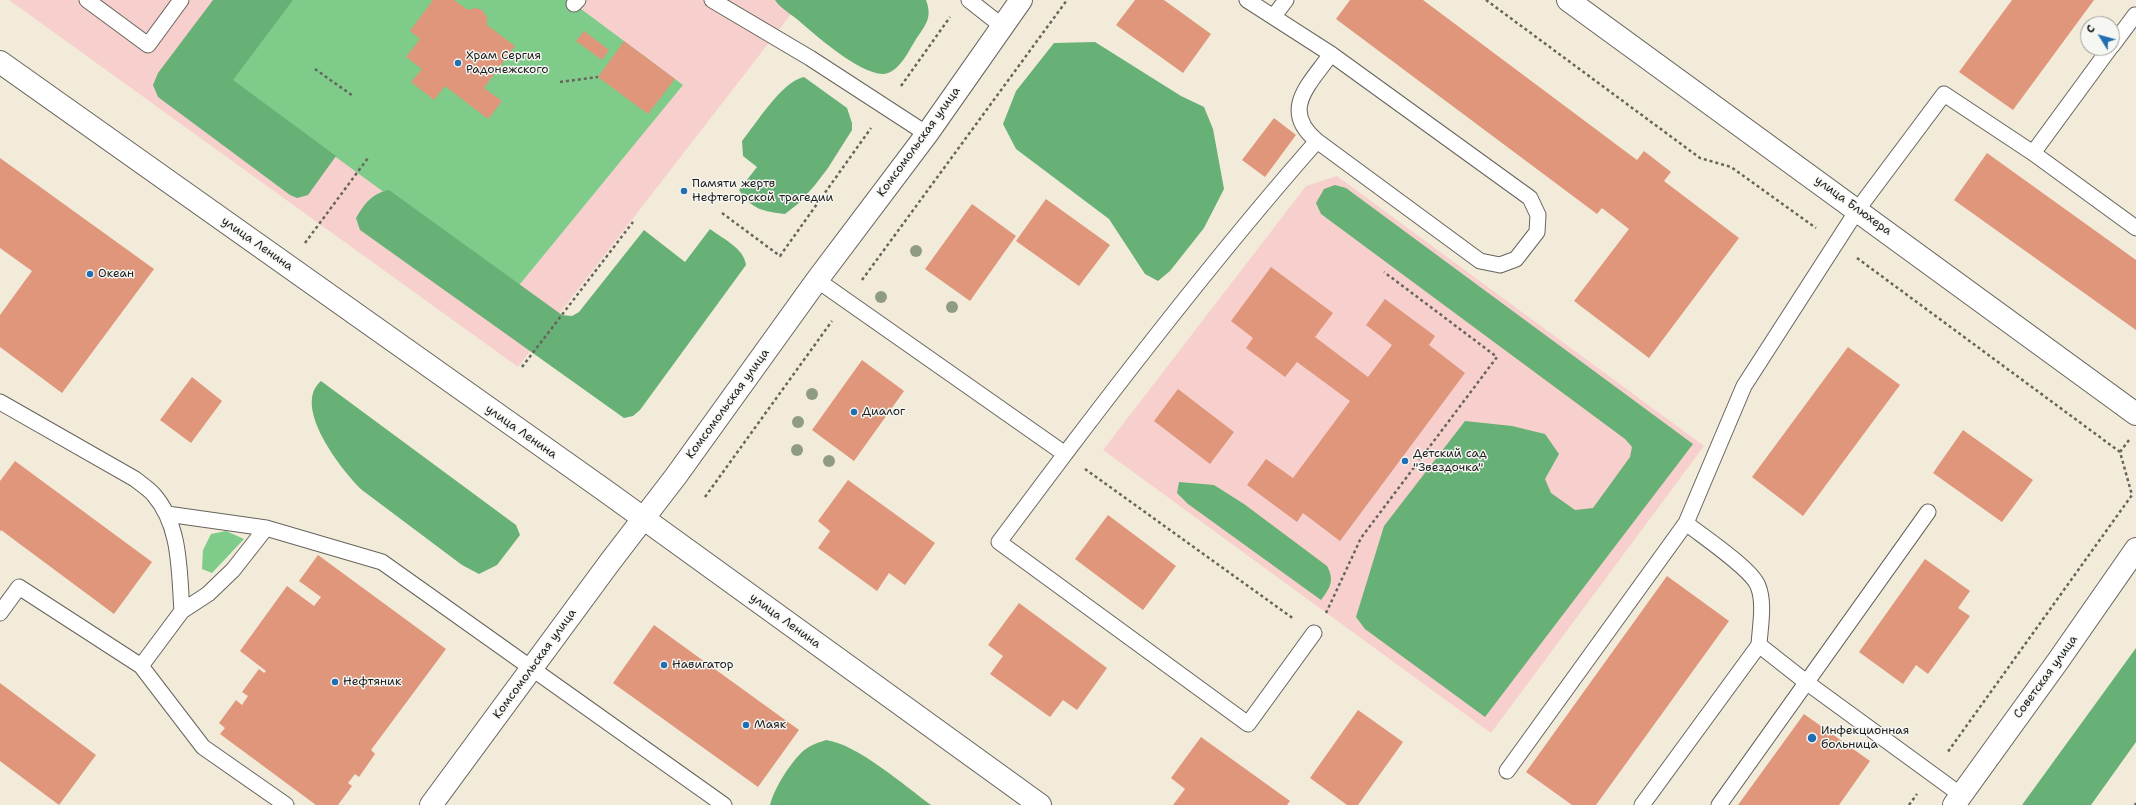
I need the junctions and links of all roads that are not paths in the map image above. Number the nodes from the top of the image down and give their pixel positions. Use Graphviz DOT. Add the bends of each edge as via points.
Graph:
graph roads {
  1 [pos="87,0"];
  2 [pos="181,0"];
  3 [pos="712,0"];
  4 [pos="969,0"];
  5 [pos="1021,0"];
  6 [pos="1247,0"];
  7 [pos="1286,0"];
  8 [pos="1568,0"];
  9 [pos="2135,15"];
  10 [pos="1274,16"];
  11 [pos="1002,26"];
  12 [pos="2120,35"];
  13 [pos="1331,54"];
  14 [pos="2104,56"];
  15 [pos="0,62"];
  16 [pos="927,134"];
  17 [pos="1317,141"];
  18 [pos="2033,153"];
  19 [pos="1858,210"];
  20 [pos="2136,228"];
  21 [pos="817,280"];
  22 [pos="0,402"];
  23 [pos="2136,414"];
  24 [pos="1065,454"];
  25 [pos="1928,512"];
  26 [pos="168,514"];
  27 [pos="644,519"];
  28 [pos="1686,523"];
  29 [pos="266,528"];
  30 [pos="2136,549"];
  31 [pos="182,611"];
  32 [pos="0,613"];
  33 [pos="1314,633"];
  34 [pos="1759,645"];
  35 [pos="141,666"];
  36 [pos="531,670"];
  37 [pos="1806,682"];
  38 [pos="1506,771"];
  39 [pos="1957,800"];
  40 [pos="286,805"];
  41 [pos="431,805"];
  42 [pos="724,805"];
  43 [pos="1040,805"];
  44 [pos="1642,805"];
  45 [pos="1719,805"];
  1 -- 2 [label="lane" via="148,45"];
  3 -- 16 [label="lane" via="810,58"];
  4 -- 11 [label="lane"];
  5 -- 11 [label="street, Комсомольская улица"];
  6 -- 10 [label="lane"];
  7 -- 10 [label="lane"];
  8 -- 19 [label="street, улица Блюхера"];
  9 -- 12 [label="lane"];
  10 -- 13 [label="lane"];
  11 -- 16 [label="street, Комсомольская улица"];
  13 -- 17 [label="lane" via="1303,93 1298,107 1299,119 1305,132"];
  13 -- 17 [label="lane" via="1530,198 1538,215 1537,232 1516,259 1500,265 1480,261"];
  14 -- 18 [label="lane"];
  15 -- 27 [label="street, улица Ленина"];
  16 -- 21 [label="street, Комсомольская улица"];
  17 -- 24 [label="lane" via="1250,217 1140,354"];
  18 -- 19 [label="lane" via="1944,94"];
  18 -- 20 [label="lane"];
  19 -- 23 [label="street, улица Блюхера"];
  19 -- 28 [label="lane" via="1744,386"];
  21 -- 24 [label="lane"];
  21 -- 27 [label="street, Комсомольская улица"];
  22 -- 26 [label="lane" via="135,479 154,495"];
  24 -- 33 [label="lane" via="999,542 1248,724"];
  25 -- 37 [label="lane"];
  26 -- 29 [label="lane"];
  26 -- 31 [label="lane" via="175,536"];
  27 -- 36 [label="street, Комсомольская улица"];
  27 -- 43 [label="street, улица Ленина"];
  28 -- 34 [label="lane" via="1747,571 1758,585 1761,602"];
  28 -- 38 [label="lane"];
  29 -- 31 [label="lane" via="234,570 208,594"];
  29 -- 36 [label="lane" via="382,562"];
  30 -- 39 [label="street, Советская улица"];
  31 -- 35 [label="lane"];
  32 -- 35 [label="lane" via="19,587"];
  34 -- 37 [label="lane"];
  34 -- 44 [label="lane"];
  35 -- 40 [label="lane" via="203,747"];
  36 -- 41 [label="street, Комсомольская улица"];
  36 -- 42 [label="lane"];
  37 -- 39 [label="lane" via="1932,774"];
  37 -- 45 [label="lane"];
}
